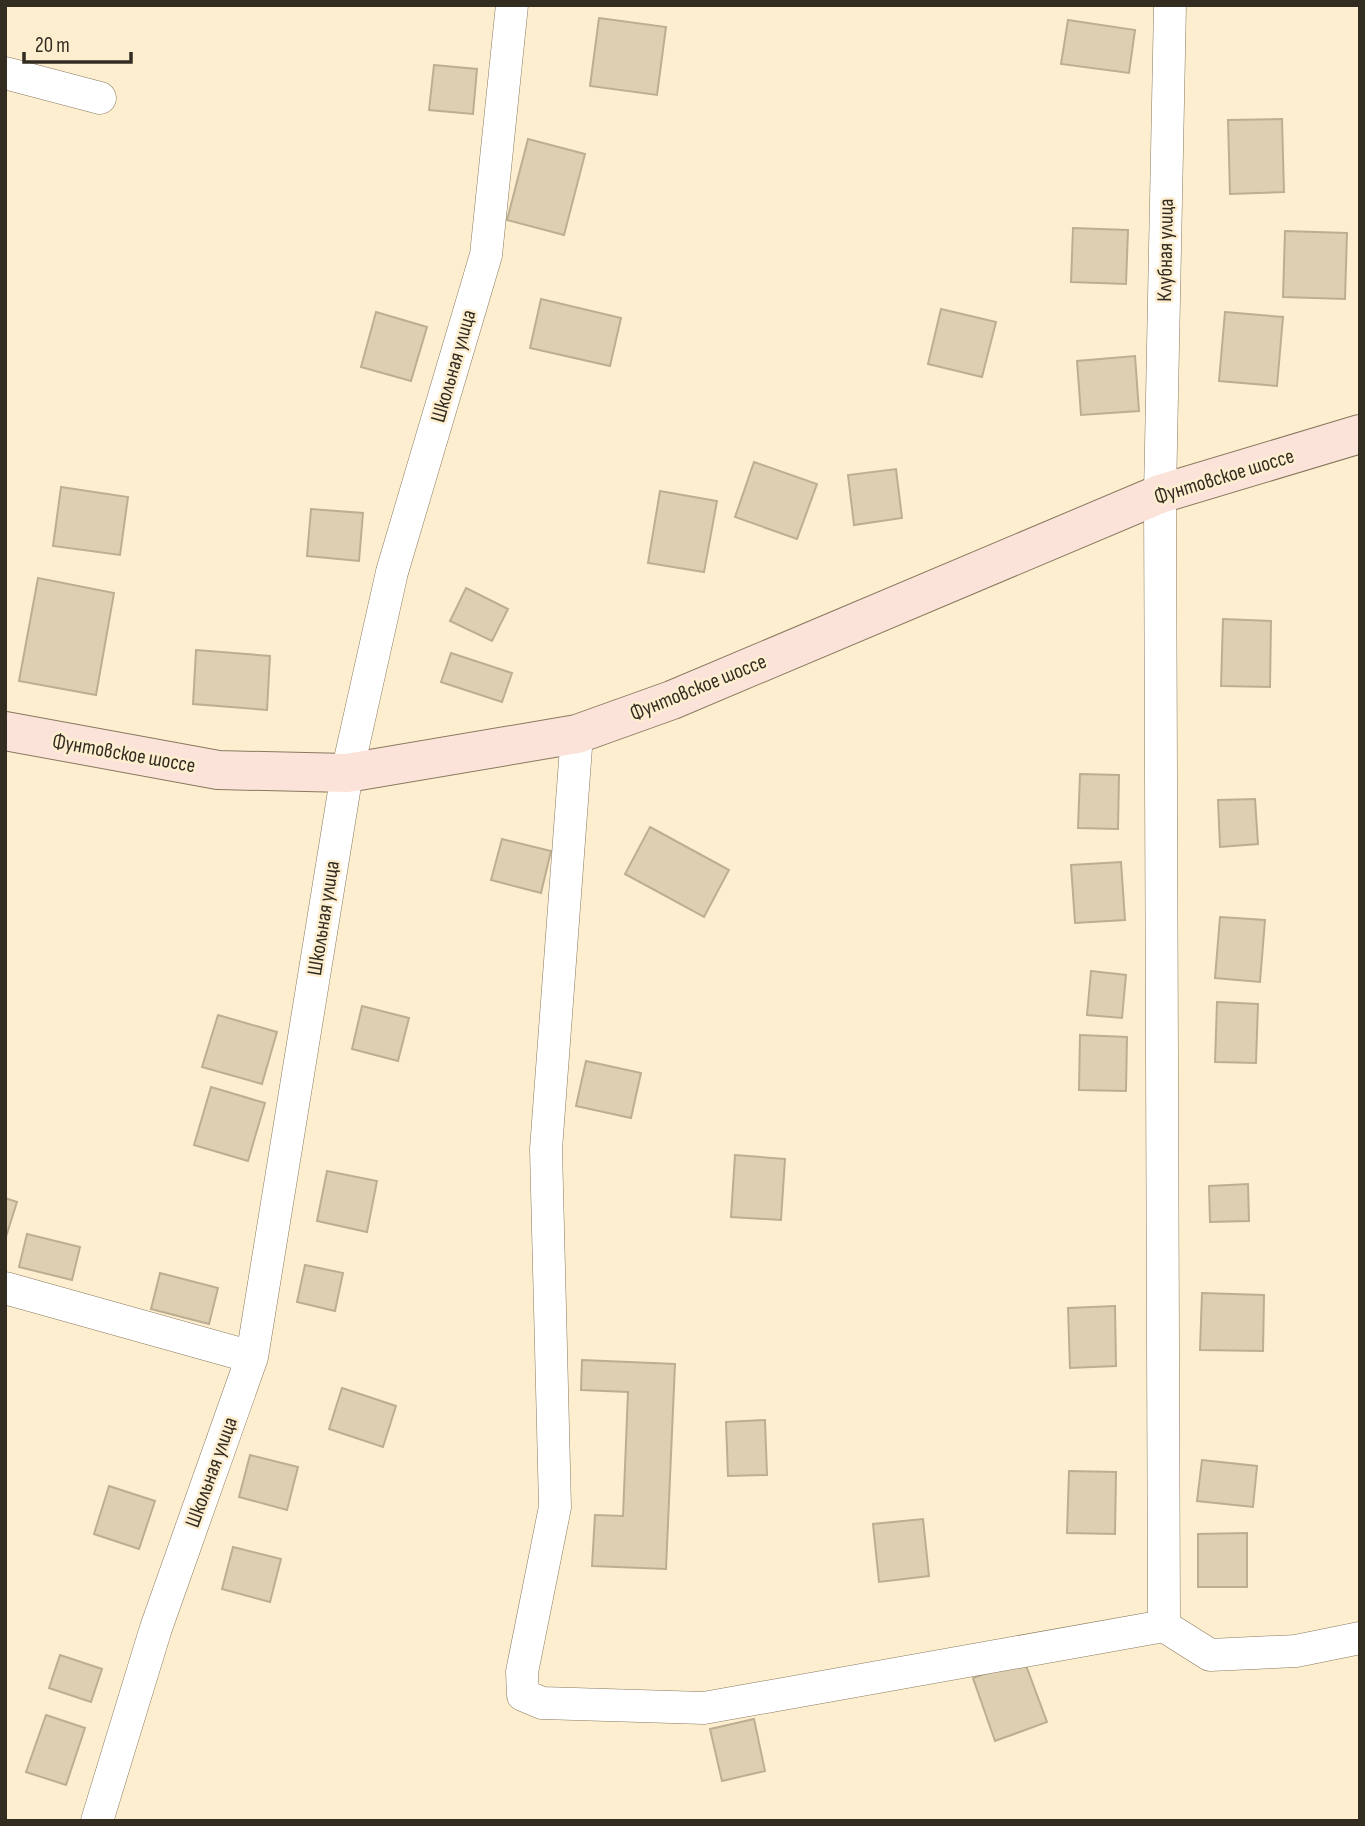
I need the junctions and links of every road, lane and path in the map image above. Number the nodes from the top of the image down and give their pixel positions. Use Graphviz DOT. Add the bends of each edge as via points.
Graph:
graph roads {
  1 [pos="512,5"];
  2 [pos="1170,5"];
  3 [pos="5,73"];
  4 [pos="100,98"];
  5 [pos="1360,434"];
  6 [pos="1160,494"];
  7 [pos="5,731"];
  8 [pos="577,734"];
  9 [pos="347,773"];
  10 [pos="5,1289"];
  11 [pos="252,1357"];
  12 [pos="1164,1626"];
  13 [pos="1360,1638"];
  14 [pos="97,1821"];
  1 -- 9 [label="street, Школьная улица" via="486,255 392,572"];
  2 -- 6 [label="street, Клубная улица"];
  3 -- 4 [label="street"];
  5 -- 6 [label="street, Фунтовское шоссе"];
  6 -- 8 [label="street, Фунтовское шоссе" via="671,700"];
  6 -- 12 [label="street, Клубная улица"];
  7 -- 9 [label="street, Фунтовское шоссе" via="218,770"];
  8 -- 9 [label="street, Фунтовское шоссе"];
  8 -- 12 [label="street" via="547,1149 555,1507 522,1672 523,1695 542,1703 704,1708"];
  9 -- 11 [label="street, Школьная улица"];
  10 -- 11 [label="street"];
  11 -- 14 [label="street, Школьная улица" via="156,1628"];
  12 -- 13 [label="street" via="1210,1655 1296,1651"];
}
